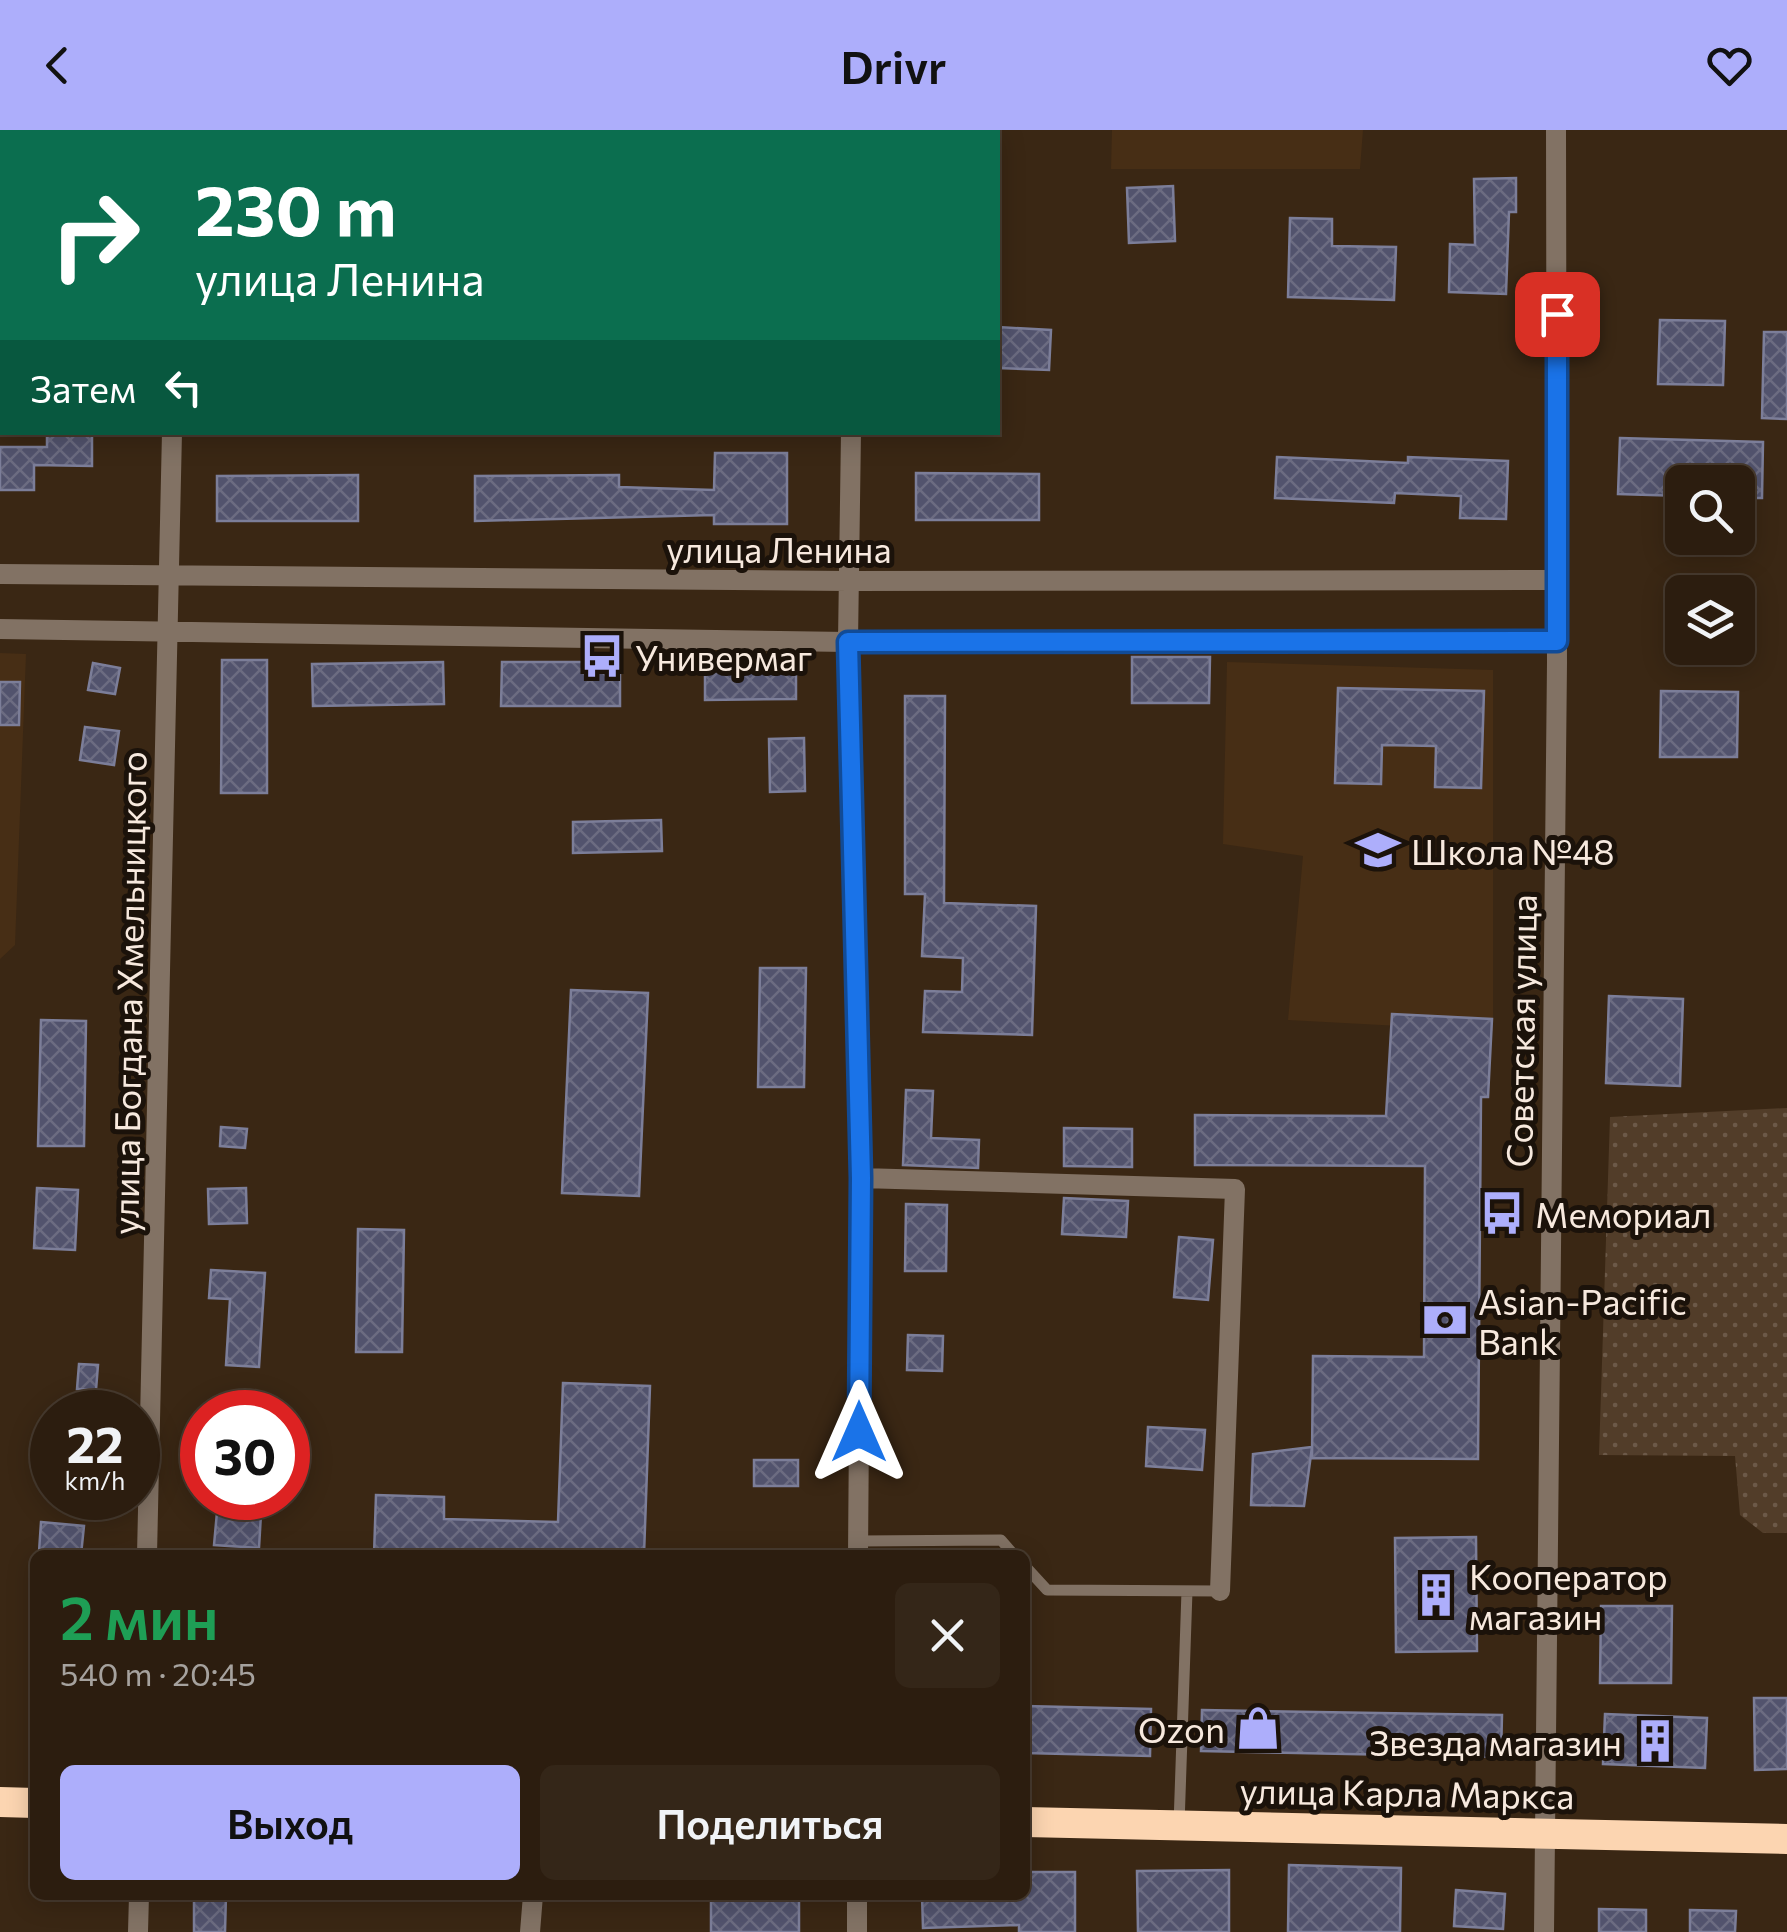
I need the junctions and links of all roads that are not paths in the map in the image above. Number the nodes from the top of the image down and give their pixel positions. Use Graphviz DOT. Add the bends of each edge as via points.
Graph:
graph roads {
  1 [pos="1556,130"];
  2 [pos="172,435"];
  3 [pos="851,435"];
  4 [pos="0,574"];
  5 [pos="172,574"];
  6 [pos="1557,580"];
  7 [pos="848,581"];
  8 [pos="0,630"];
  9 [pos="170,631"];
  10 [pos="1557,641"];
  11 [pos="848,642"];
  12 [pos="861,1178"];
  13 [pos="858,1548"];
  14 [pos="147,1550"];
  15 [pos="1010,1550"];
  16 [pos="1030,1571"];
  17 [pos="1187,1591"];
  18 [pos="1220,1591"];
  19 [pos="0,1802"];
  20 [pos="30,1803"];
  21 [pos="1030,1822"];
  22 [pos="1179,1825"];
  23 [pos="1543,1833"];
  24 [pos="1787,1839"];
  25 [pos="138,1900"];
  26 [pos="533,1900"];
  27 [pos="857,1900"];
  28 [pos="138,1932"];
  29 [pos="530,1932"];
  30 [pos="857,1932"];
  31 [pos="1544,1932"];
  1 -- 6 [label="street, Советская улица"];
  2 -- 5 [label="street, улица Богдана Хмельницкого"];
  3 -- 7 [label="street"];
  4 -- 5 [label="street, улица Ленина"];
  5 -- 7 [label="street, улица Ленина"];
  5 -- 9 [label="street, улица Богдана Хмельницкого"];
  6 -- 7 [label="street, улица Ленина"];
  6 -- 10 [label="street, Советская улица"];
  7 -- 11 [label="street"];
  8 -- 9 [label="street"];
  9 -- 11 [label="street"];
  9 -- 14 [label="street, улица Богдана Хмельницкого"];
  10 -- 11 [label="street"];
  10 -- 23 [label="street, Советская улица"];
  11 -- 12 [label="street"];
  12 -- 13 [label="street"];
  12 -- 18 [label="street" via="1234,1189"];
  13 -- 15 [label="lane" via="1001,1540"];
  16 -- 17 [label="lane" via="1047,1590"];
  17 -- 18 [label="lane"];
  17 -- 22 [label="lane"];
  19 -- 20 [label="highway"];
  21 -- 22 [label="highway, улица Карла Маркса"];
  22 -- 23 [label="highway, улица Карла Маркса"];
  23 -- 24 [label="highway, улица Карла Маркса"];
  23 -- 31 [label="street, Советская улица"];
  25 -- 28 [label="street"];
  26 -- 29 [label="street"];
  27 -- 30 [label="street"];
}
